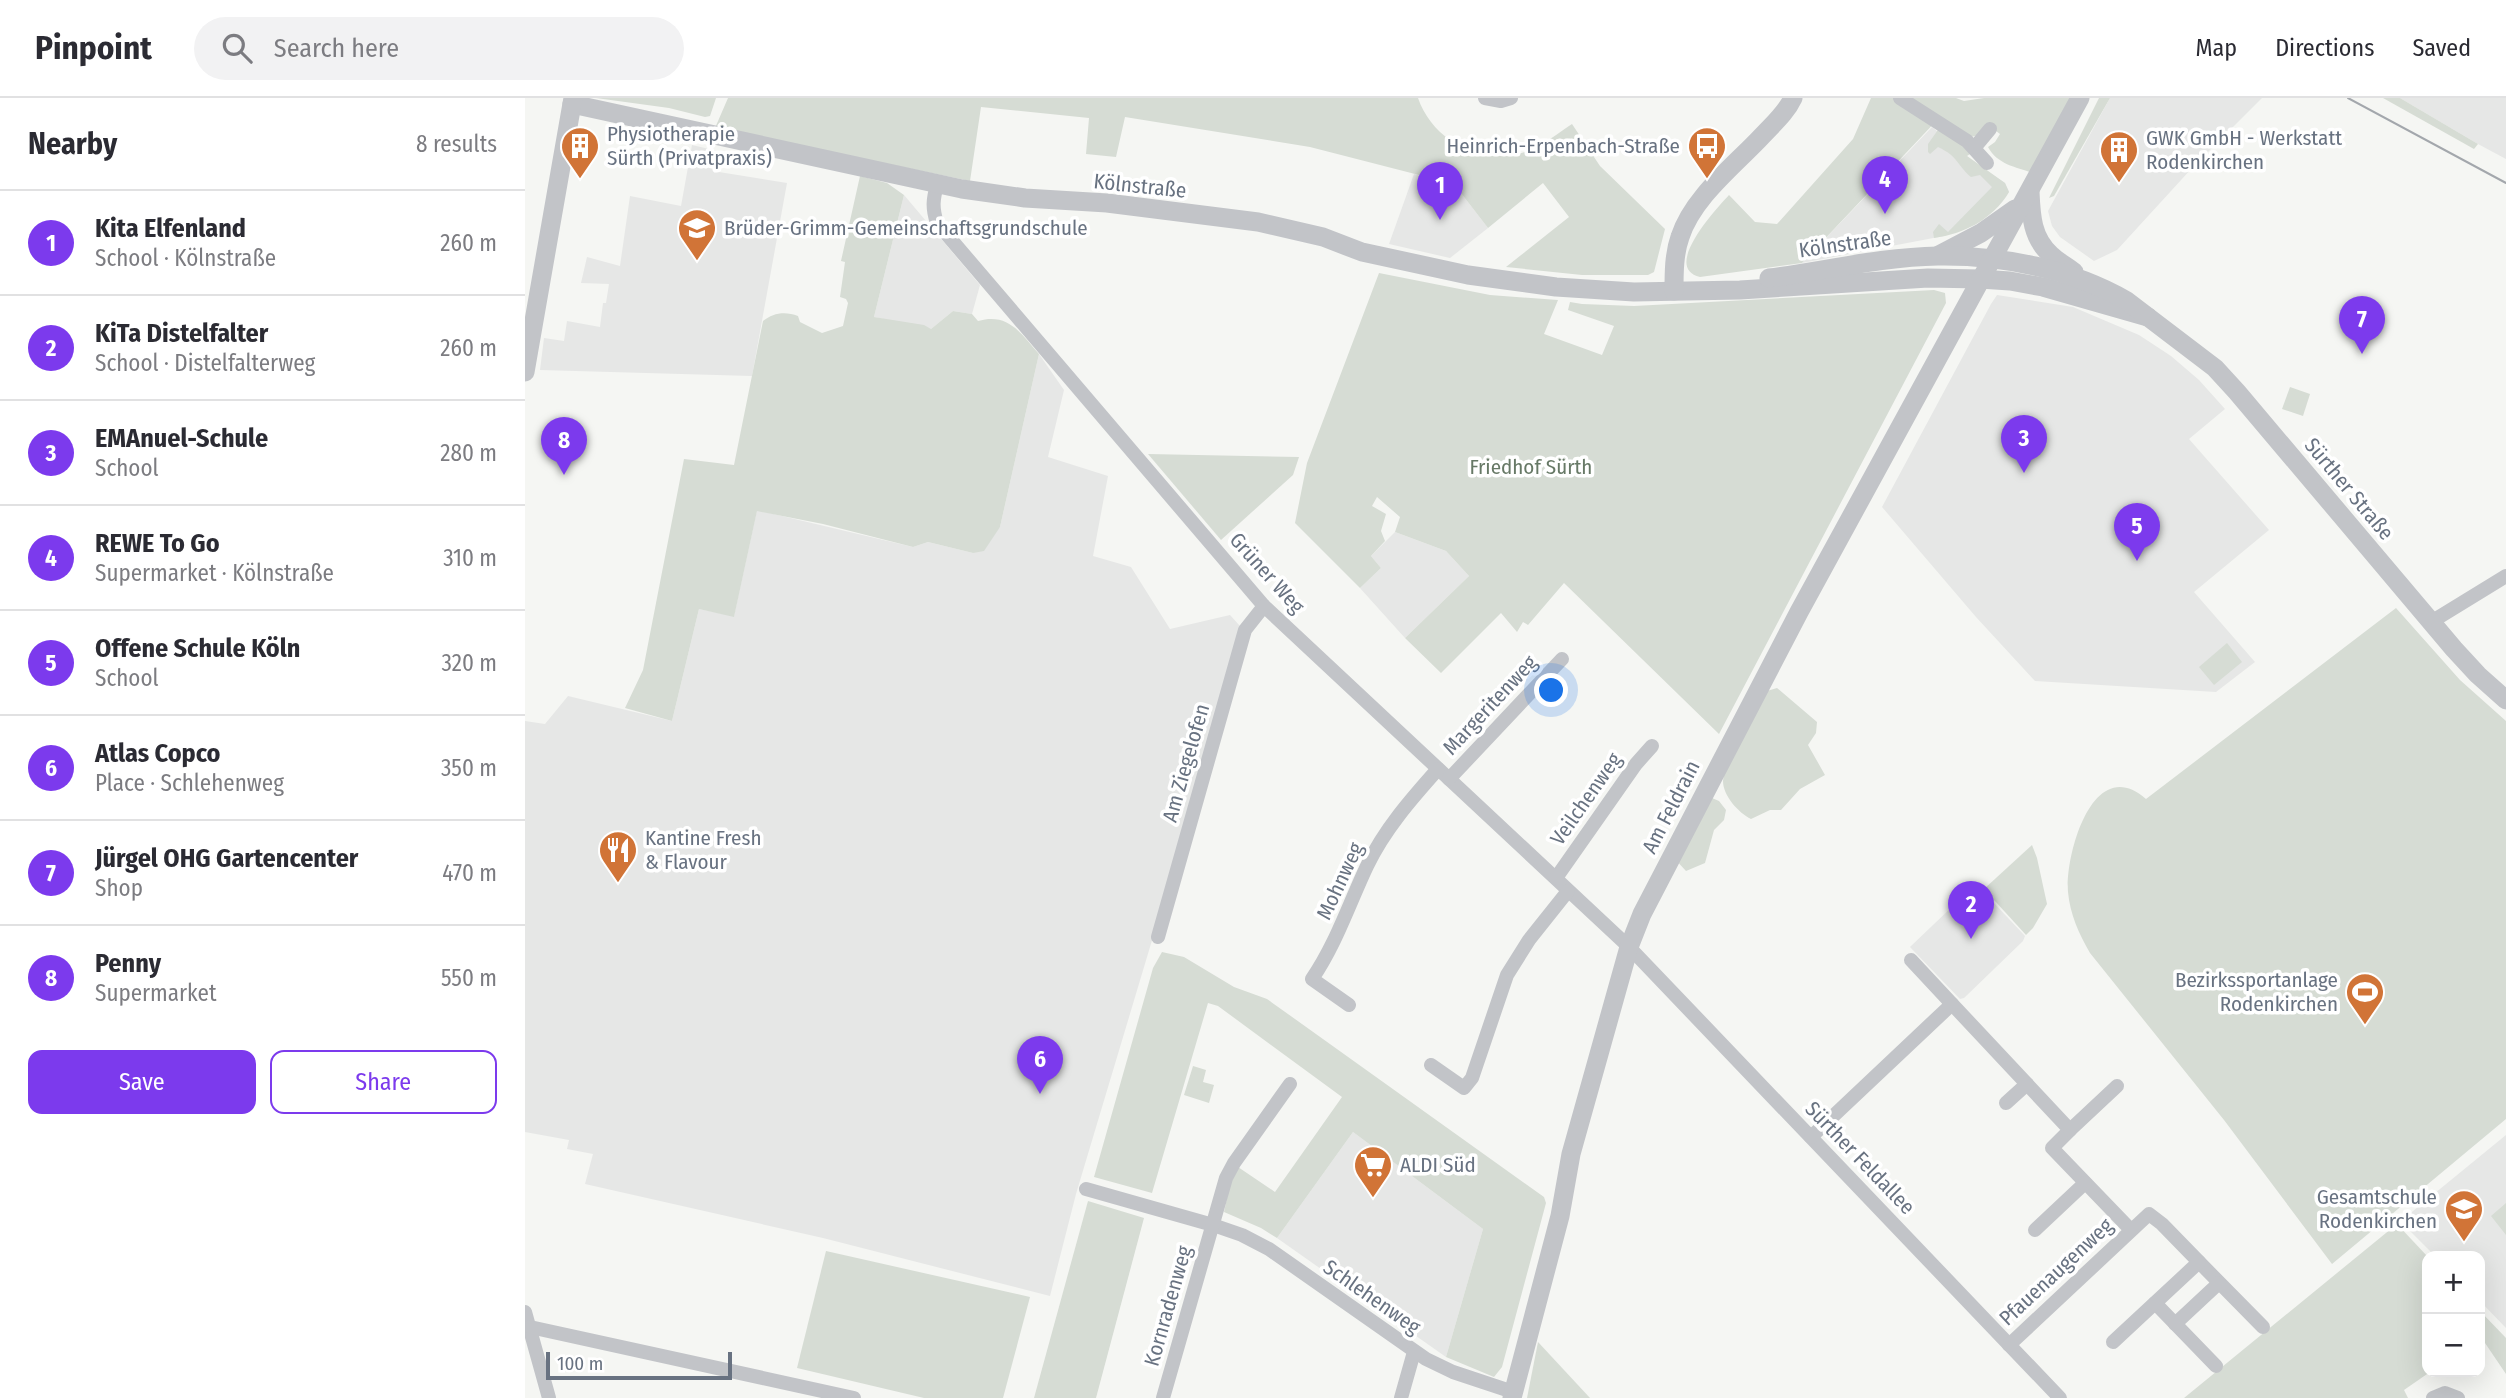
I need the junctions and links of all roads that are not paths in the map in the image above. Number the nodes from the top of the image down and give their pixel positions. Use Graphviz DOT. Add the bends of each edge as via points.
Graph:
graph roads {
  1 [pos="1485,98"];
  2 [pos="1511,98"];
  3 [pos="1793,98"];
  4 [pos="1900,98"];
  5 [pos="2080,98"];
  6 [pos="572,101"];
  7 [pos="1990,129"];
  8 [pos="1975,147"];
  9 [pos="1987,163"];
  10 [pos="937,184"];
  11 [pos="2025,200"];
  12 [pos="1937,256"];
  13 [pos="1991,259"];
  14 [pos="1980,279"];
  15 [pos="2086,282"];
  16 [pos="1706,289"];
  17 [pos="1674,291"];
  18 [pos="2148,317"];
  19 [pos="525,372"];
  20 [pos="2506,576"];
  21 [pos="1264,606"];
  22 [pos="2431,622"];
  23 [pos="1562,659"];
  24 [pos="2506,700"];
  25 [pos="1652,746"];
  26 [pos="1443,774"];
  27 [pos="1556,878"];
  28 [pos="1569,891"];
  29 [pos="1158,937"];
  30 [pos="1629,947"];
  31 [pos="1911,960"];
  32 [pos="1952,1004"];
  33 [pos="1349,1005"];
  34 [pos="1431,1065"];
  35 [pos="1290,1084"];
  36 [pos="2027,1084"];
  37 [pos="2117,1086"];
  38 [pos="2007,1103"];
  39 [pos="2070,1130"];
  40 [pos="1811,1137"];
  41 [pos="2085,1183"];
  42 [pos="1086,1189"];
  43 [pos="1213,1225"];
  44 [pos="2035,1230"];
  45 [pos="2131,1230"];
  46 [pos="2199,1262"];
  47 [pos="2219,1283"];
  48 [pos="2155,1303"];
  49 [pos="525,1312"];
  50 [pos="2175,1324"];
  51 [pos="530,1327"];
  52 [pos="2263,1328"];
  53 [pos="2113,1342"];
  54 [pos="2009,1345"];
  55 [pos="1414,1352"];
  56 [pos="2215,1366"];
  57 [pos="1512,1395"];
  58 [pos="549,1398"];
  59 [pos="854,1398"];
  60 [pos="1163,1398"];
  61 [pos="1401,1398"];
  62 [pos="2060,1398"];
  63 [pos="2433,1398"];
  64 [pos="2458,1398"];
  1 -- 2 [label="street"];
  3 -- 17 [label="street" via="1686,222 1679,237"];
  4 -- 8 [label="street"];
  5 -- 11 [label="street, Am Feldrain"];
  6 -- 10 [label="street, Kölnstraße"];
  6 -- 19 [label="street"];
  7 -- 8 [label="street"];
  8 -- 9 [label="street"];
  10 -- 17 [label="street, Kölnstraße" via="1025,198 1258,222 1363,252 1487,278 1568,288"];
  10 -- 21 [label="street, Grüner Weg" via="933,211 937,223"];
  11 -- 12 [label="street" via="1981,233"];
  11 -- 13 [label="street, Am Feldrain"];
  11 -- 15 [label="street" via="2032,227 2051,255"];
  12 -- 13 [label="street, Kölnstraße"];
  12 -- 16 [label="street, Kölnstraße"];
  13 -- 14 [label="street, Am Feldrain"];
  13 -- 15 [label="street, Sürther Straße"];
  14 -- 16 [label="street, Kölnstraße"];
  14 -- 18 [label="street, Sürther Straße" via="2043,287"];
  14 -- 30 [label="street, Am Feldrain" via="1799,612 1666,866"];
  15 -- 18 [label="street, Sürther Straße" via="2112,292"];
  16 -- 17 [label="street, Kölnstraße"];
  18 -- 22 [label="street, Sürther Straße" via="2215,368"];
  20 -- 22 [label="street"];
  21 -- 26 [label="street, Grüner Weg"];
  21 -- 29 [label="street, Am Ziegelofen" via="1245,630"];
  22 -- 24 [label="street, Sürther Straße"];
  23 -- 26 [label="street, Margeritenweg"];
  25 -- 27 [label="street, Veilchenweg"];
  26 -- 27 [label="street, Grüner Weg"];
  26 -- 33 [label="street, Mohnweg" via="1414,796 1376,850 1312,979"];
  27 -- 28 [label="street, Grüner Weg"];
  28 -- 30 [label="street, Grüner Weg"];
  28 -- 34 [label="street" via="1507,975 1472,1078 1464,1088"];
  30 -- 40 [label="street, Sürther Feldallee"];
  30 -- 57 [label="street, Am Feldrain" via="1571,1154 1560,1216"];
  31 -- 32 [label="street"];
  32 -- 36 [label="street"];
  32 -- 40 [label="street"];
  35 -- 43 [label="street" via="1234,1163"];
  36 -- 38 [label="street"];
  36 -- 39 [label="street"];
  37 -- 39 [label="street, Pfauenaugenweg"];
  39 -- 41 [label="street, Pfauenaugenweg" via="2052,1148"];
  40 -- 54 [label="street, Sürther Feldallee"];
  41 -- 44 [label="street"];
  41 -- 45 [label="street, Pfauenaugenweg"];
  42 -- 43 [label="street, Schlehenweg"];
  43 -- 55 [label="street, Schlehenweg" via="1269,1249"];
  43 -- 60 [label="street, Kornradenweg"];
  45 -- 46 [label="street, Pfauenaugenweg" via="2149,1214"];
  45 -- 54 [label="street, Pfauenaugenweg"];
  46 -- 47 [label="street, Pfauenaugenweg"];
  46 -- 48 [label="street"];
  47 -- 50 [label="street"];
  47 -- 52 [label="street, Pfauenaugenweg"];
  48 -- 50 [label="street"];
  48 -- 53 [label="street"];
  49 -- 51 [label="street"];
  50 -- 56 [label="street"];
  51 -- 58 [label="street"];
  51 -- 59 [label="street"];
  54 -- 62 [label="street, Sürther Feldallee"];
  55 -- 57 [label="street, Schlehenweg"];
  55 -- 61 [label="street"];
  63 -- 64 [label="street" via="2445,1393"];
}
